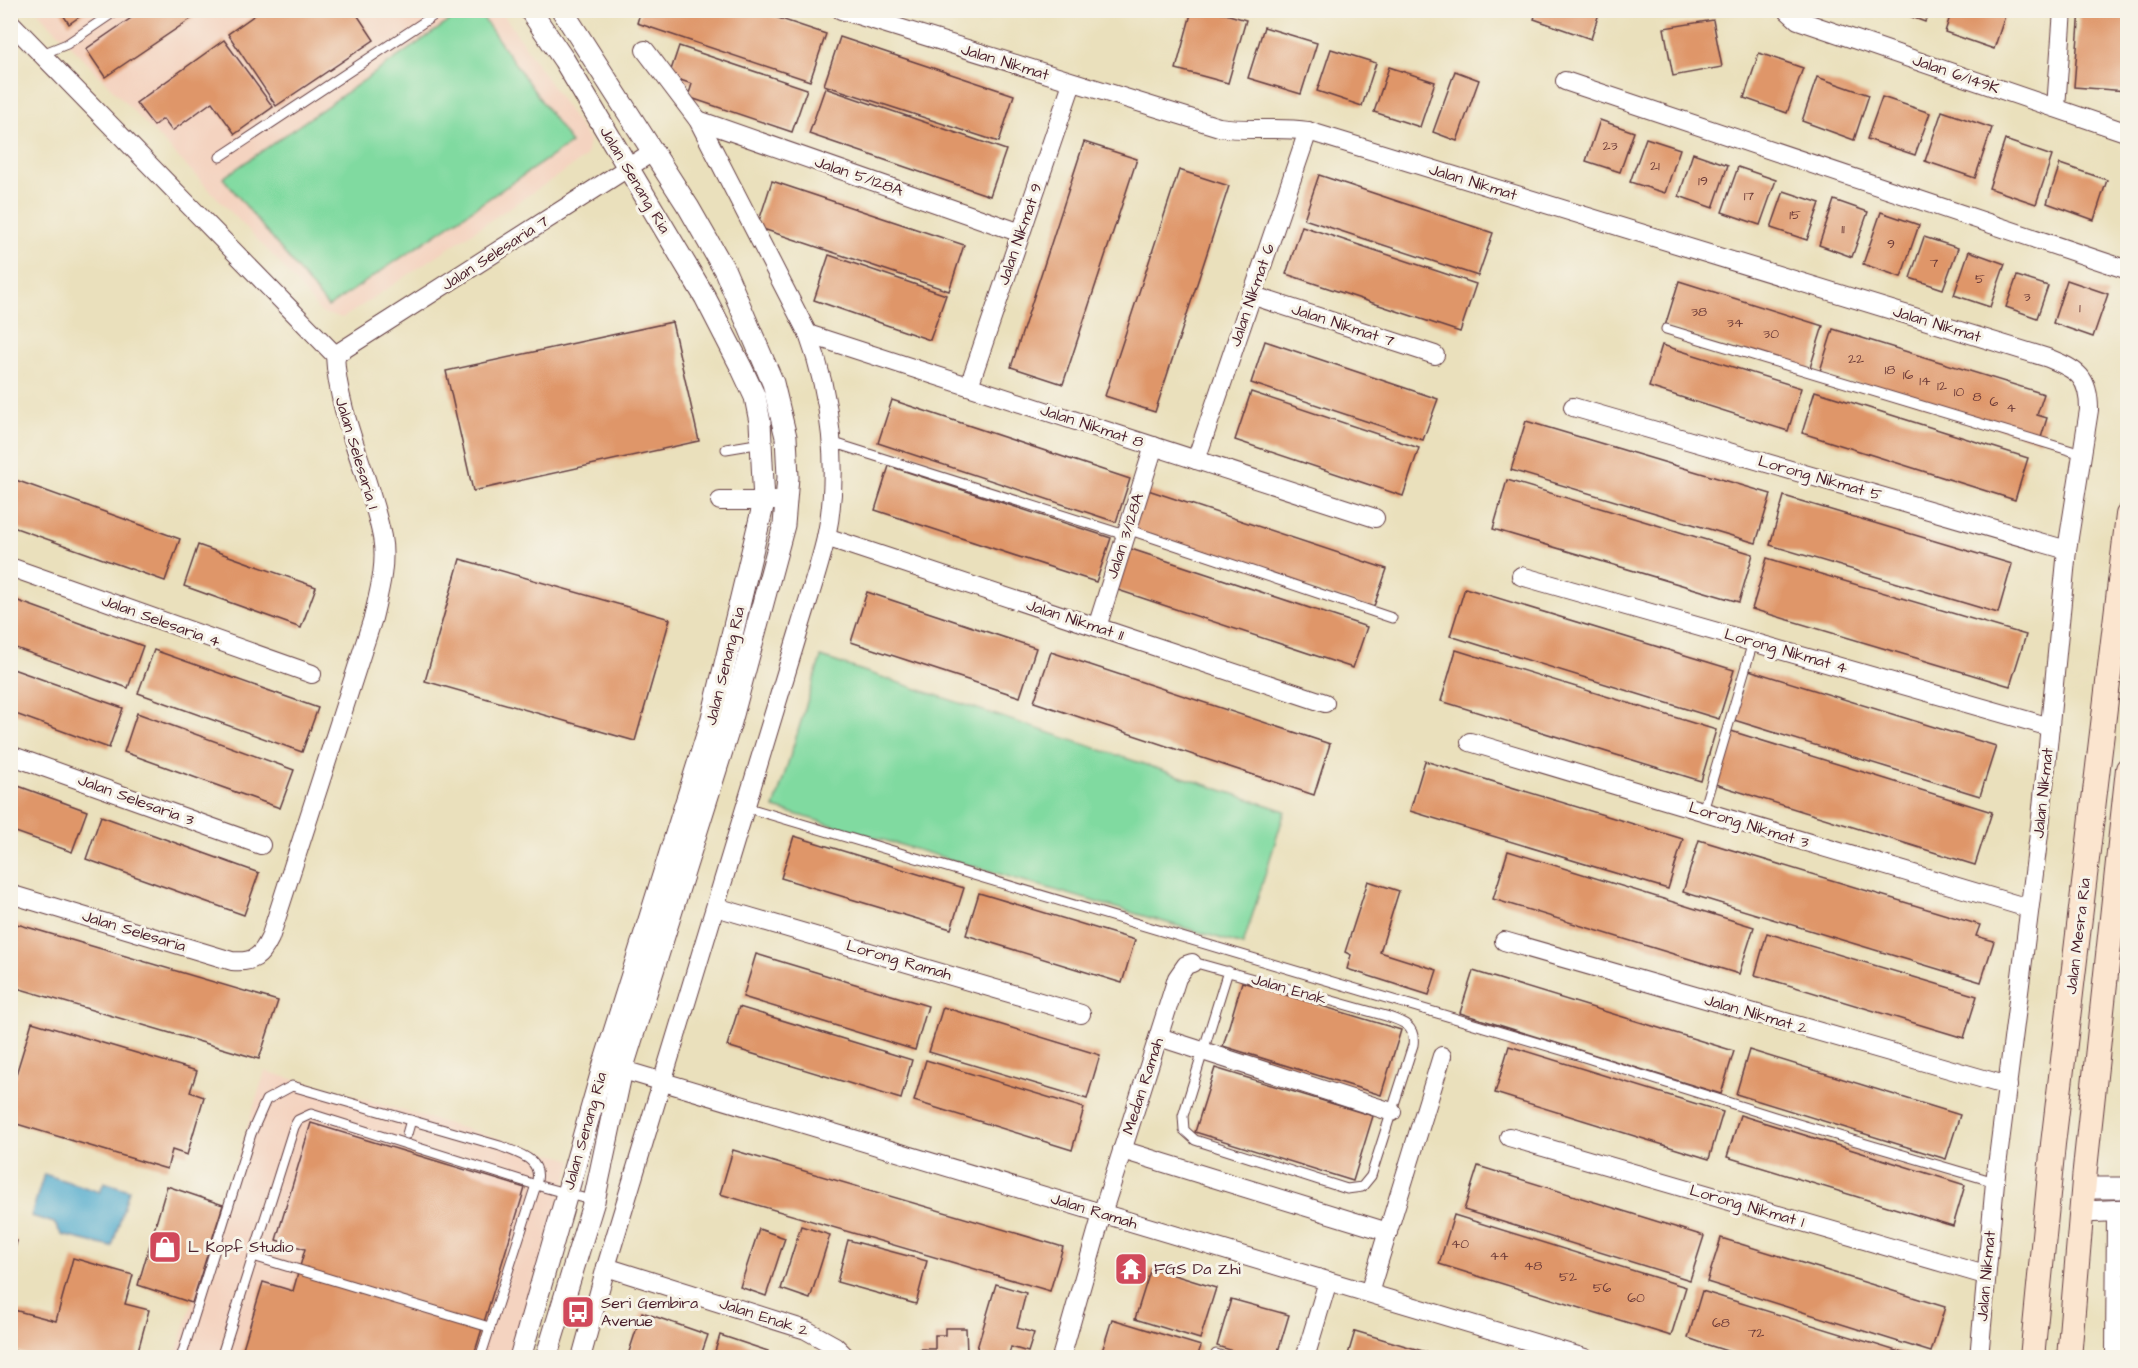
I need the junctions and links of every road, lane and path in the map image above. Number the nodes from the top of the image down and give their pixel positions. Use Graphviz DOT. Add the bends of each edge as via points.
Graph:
graph roads {
  1 [pos="117,10"];
  2 [pos="442,10"];
  3 [pos="530,10"];
  4 [pos="562,10"];
  5 [pos="841,10"];
  6 [pos="1787,10"];
  7 [pos="2063,10"];
  8 [pos="10,22"];
  9 [pos="645,50"];
  10 [pos="42,54"];
  11 [pos="1565,81"];
  12 [pos="1072,83"];
  13 [pos="2056,108"];
  14 [pos="698,120"];
  15 [pos="1308,131"];
  16 [pos="2127,133"];
  17 [pos="654,151"];
  18 [pos="220,157"];
  19 [pos="628,167"];
  20 [pos="1021,233"];
  21 [pos="2127,270"];
  22 [pos="1251,295"];
  23 [pos="1666,329"];
  24 [pos="808,334"];
  25 [pos="1435,355"];
  26 [pos="335,356"];
  27 [pos="969,386"];
  28 [pos="1573,407"];
  29 [pos="831,442"];
  30 [pos="762,443"];
  31 [pos="1154,446"];
  32 [pos="726,449"];
  33 [pos="2082,454"];
  34 [pos="1196,460"];
  35 [pos="720,501"];
  36 [pos="788,501"];
  37 [pos="764,502"];
  38 [pos="2127,515"];
  39 [pos="1375,518"];
  40 [pos="1126,532"];
  41 [pos="826,537"];
  42 [pos="2067,550"];
  43 [pos="10,567"];
  44 [pos="1521,576"];
  45 [pos="1392,618"];
  46 [pos="1096,627"];
  47 [pos="1753,642"];
  48 [pos="312,674"];
  49 [pos="1325,703"];
  50 [pos="2050,727"];
  51 [pos="1470,742"];
  52 [pos="10,755"];
  53 [pos="2127,769"];
  54 [pos="745,807"];
  55 [pos="1703,811"];
  56 [pos="261,845"];
  57 [pos="10,894"];
  58 [pos="716,907"];
  59 [pos="2028,908"];
  60 [pos="1504,941"];
  61 [pos="258,958"];
  62 [pos="1191,963"];
  63 [pos="1228,971"];
  64 [pos="1081,1014"];
  65 [pos="1159,1037"];
  66 [pos="1203,1051"];
  67 [pos="1442,1056"];
  68 [pos="613,1067"];
  69 [pos="663,1083"];
  70 [pos="2008,1086"];
  71 [pos="1392,1112"];
  72 [pos="411,1120"];
  73 [pos="407,1134"];
  74 [pos="1509,1137"];
  75 [pos="2053,1144"];
  76 [pos="1122,1150"];
  77 [pos="1995,1182"];
  78 [pos="536,1185"];
  79 [pos="2127,1188"];
  80 [pos="568,1193"];
  81 [pos="2078,1199"];
  82 [pos="594,1201"];
  83 [pos="2122,1211"];
  84 [pos="1102,1214"];
  85 [pos="1388,1232"];
  86 [pos="2045,1237"];
  87 [pos="253,1256"];
  88 [pos="606,1267"];
  89 [pos="2121,1268"];
  90 [pos="1985,1275"];
  91 [pos="1328,1281"];
  92 [pos="1369,1293"];
  93 [pos="489,1327"];
  94 [pos="1216,1354"];
  95 [pos="2119,1355"];
  96 [pos="181,1358"];
  97 [pos="220,1358"];
  98 [pos="480,1358"];
  99 [pos="520,1358"];
  100 [pos="546,1358"];
  101 [pos="581,1358"];
  102 [pos="847,1358"];
  103 [pos="1061,1358"];
  104 [pos="1227,1358"];
  105 [pos="1305,1358"];
  106 [pos="1585,1358"];
  107 [pos="1979,1358"];
  108 [pos="2032,1358"];
  109 [pos="2069,1358"];
  1 -- 10 [label="lane" via="67,44"];
  2 -- 18 [label="lane"];
  3 -- 19 [label="street, Jalan Senang Ria"];
  4 -- 17 [label="street, Jalan Senang Ria"];
  5 -- 12 [label="street, Jalan Nikmat"];
  6 -- 13 [label="street, Jalan 6/149K" via="1798,20"];
  7 -- 13 [label="street"];
  8 -- 10 [label="street"];
  9 -- 14 [label="street"];
  10 -- 26 [label="street"];
  11 -- 21 [label="street"];
  12 -- 15 [label="street, Jalan Nikmat" via="1219,127 1239,131"];
  12 -- 20 [label="street, Jalan Nikmat 9"];
  13 -- 16 [label="street, Jalan 6/149K"];
  14 -- 20 [label="street, Jalan 5/128A"];
  14 -- 24 [label="street"];
  15 -- 22 [label="street, Jalan Nikmat 6"];
  15 -- 33 [label="street, Jalan Nikmat" via="2065,364 2080,375 2089,390"];
  17 -- 19 [label="street, Jalan Selesaria 7"];
  17 -- 36 [label="street, Jalan Senang Ria" via="725,271 773,383 786,437"];
  19 -- 26 [label="street, Jalan Selesaria 7"];
  19 -- 30 [label="street, Jalan Senang Ria" via="705,297 741,367 754,397"];
  20 -- 27 [label="street, Jalan Nikmat 9"];
  22 -- 25 [label="street, Jalan Nikmat 7"];
  22 -- 34 [label="street, Jalan Nikmat 6"];
  23 -- 33 [label="lane"];
  24 -- 27 [label="street, Jalan Nikmat 8"];
  24 -- 29 [label="street" via="817,360"];
  26 -- 61 [label="street, Jalan Selesaria 1" via="339,399 382,538 383,570 373,618 270,938"];
  27 -- 31 [label="street, Jalan Nikmat 8"];
  28 -- 42 [label="street, Lorong Nikmat 5"];
  29 -- 40 [label="lane"];
  29 -- 41 [label="street"];
  30 -- 32 [label="lane"];
  30 -- 37 [label="street, Jalan Senang Ria"];
  31 -- 34 [label="street, Jalan Nikmat 8"];
  31 -- 40 [label="street, Jalan 3/128A"];
  33 -- 42 [label="street, Jalan Nikmat"];
  34 -- 39 [label="street, Jalan Nikmat 8"];
  35 -- 37 [label="street"];
  36 -- 37 [label="street"];
  36 -- 68 [label="street, Jalan Senang Ria" via="731,722"];
  37 -- 68 [label="street, Jalan Senang Ria" via="711,722"];
  38 -- 75 [label="main road, Jalan Mesra Ria"];
  40 -- 45 [label="lane"];
  40 -- 46 [label="street, Jalan 3/128A"];
  41 -- 46 [label="street, Jalan Nikmat 11"];
  41 -- 54 [label="street"];
  42 -- 50 [label="street, Jalan Nikmat"];
  43 -- 48 [label="street, Jalan Selesaria 4"];
  44 -- 47 [label="street, Lorong Nikmat 4"];
  46 -- 49 [label="street, Jalan Nikmat 11"];
  47 -- 50 [label="street, Lorong Nikmat 4"];
  47 -- 55 [label="lane"];
  50 -- 59 [label="street, Jalan Nikmat"];
  51 -- 55 [label="street, Lorong Nikmat 3"];
  52 -- 56 [label="street, Jalan Selesaria 3"];
  53 -- 81 [label="main road, Jalan Mesra Ria"];
  54 -- 58 [label="street"];
  54 -- 77 [label="lane"];
  55 -- 59 [label="street, Lorong Nikmat 3"];
  57 -- 61 [label="street, Jalan Selesaria" via="232,961"];
  58 -- 64 [label="street, Lorong Ramah"];
  58 -- 69 [label="street"];
  59 -- 70 [label="street, Jalan Nikmat"];
  60 -- 70 [label="street, Jalan Nikmat 2"];
  62 -- 63 [label="lane, Jalan Enak"];
  62 -- 65 [label="street, Medan Ramah" via="1177,978"];
  63 -- 66 [label="lane"];
  63 -- 71 [label="lane, Jalan Enak" via="1408,1025 1414,1038"];
  65 -- 66 [label="street"];
  65 -- 76 [label="street, Medan Ramah"];
  66 -- 71 [label="street"];
  66 -- 71 [label="lane, Jalan Enak" via="1183,1116 1182,1124 1189,1136 1347,1189 1368,1183"];
  67 -- 85 [label="street"];
  68 -- 69 [label="street, Jalan Ramah"];
  68 -- 80 [label="street, Jalan Senang Ria"];
  68 -- 82 [label="street, Jalan Senang Ria"];
  69 -- 84 [label="street, Jalan Ramah"];
  69 -- 88 [label="street"];
  70 -- 77 [label="street, Jalan Nikmat"];
  72 -- 73 [label="lane"];
  72 -- 78 [label="lane" via="526,1156 537,1166"];
  72 -- 96 [label="lane" via="292,1086 266,1100 251,1134"];
  74 -- 90 [label="street, Lorong Nikmat 1"];
  75 -- 81 [label="main road"];
  75 -- 86 [label="main road, Jalan Mesra Ria"];
  76 -- 84 [label="street, Medan Ramah"];
  76 -- 85 [label="street"];
  77 -- 90 [label="street, Jalan Nikmat"];
  78 -- 80 [label="lane"];
  78 -- 87 [label="lane" via="311,1114 298,1120 294,1127"];
  78 -- 93 [label="lane"];
  79 -- 81 [label="street"];
  80 -- 82 [label="lane"];
  80 -- 99 [label="street, Jalan Senang Ria"];
  81 -- 83 [label="street"];
  81 -- 86 [label="main road"];
  81 -- 109 [label="main road, Jalan Mesra Ria"];
  82 -- 100 [label="street, Jalan Senang Ria"];
  83 -- 89 [label="street"];
  84 -- 91 [label="street, Jalan Ramah"];
  84 -- 103 [label="street"];
  85 -- 92 [label="street"];
  86 -- 108 [label="main road, Jalan Mesra Ria"];
  87 -- 93 [label="lane"];
  87 -- 97 [label="lane"];
  88 -- 101 [label="street"];
  88 -- 102 [label="street, Jalan Enak 2" via="806,1330 835,1346"];
  89 -- 95 [label="street"];
  90 -- 107 [label="street, Jalan Nikmat"];
  91 -- 92 [label="street, Jalan Ramah"];
  91 -- 105 [label="street"];
  92 -- 106 [label="street, Jalan Ramah"];
  93 -- 98 [label="lane"];
  94 -- 104 [label="lane"];
}
